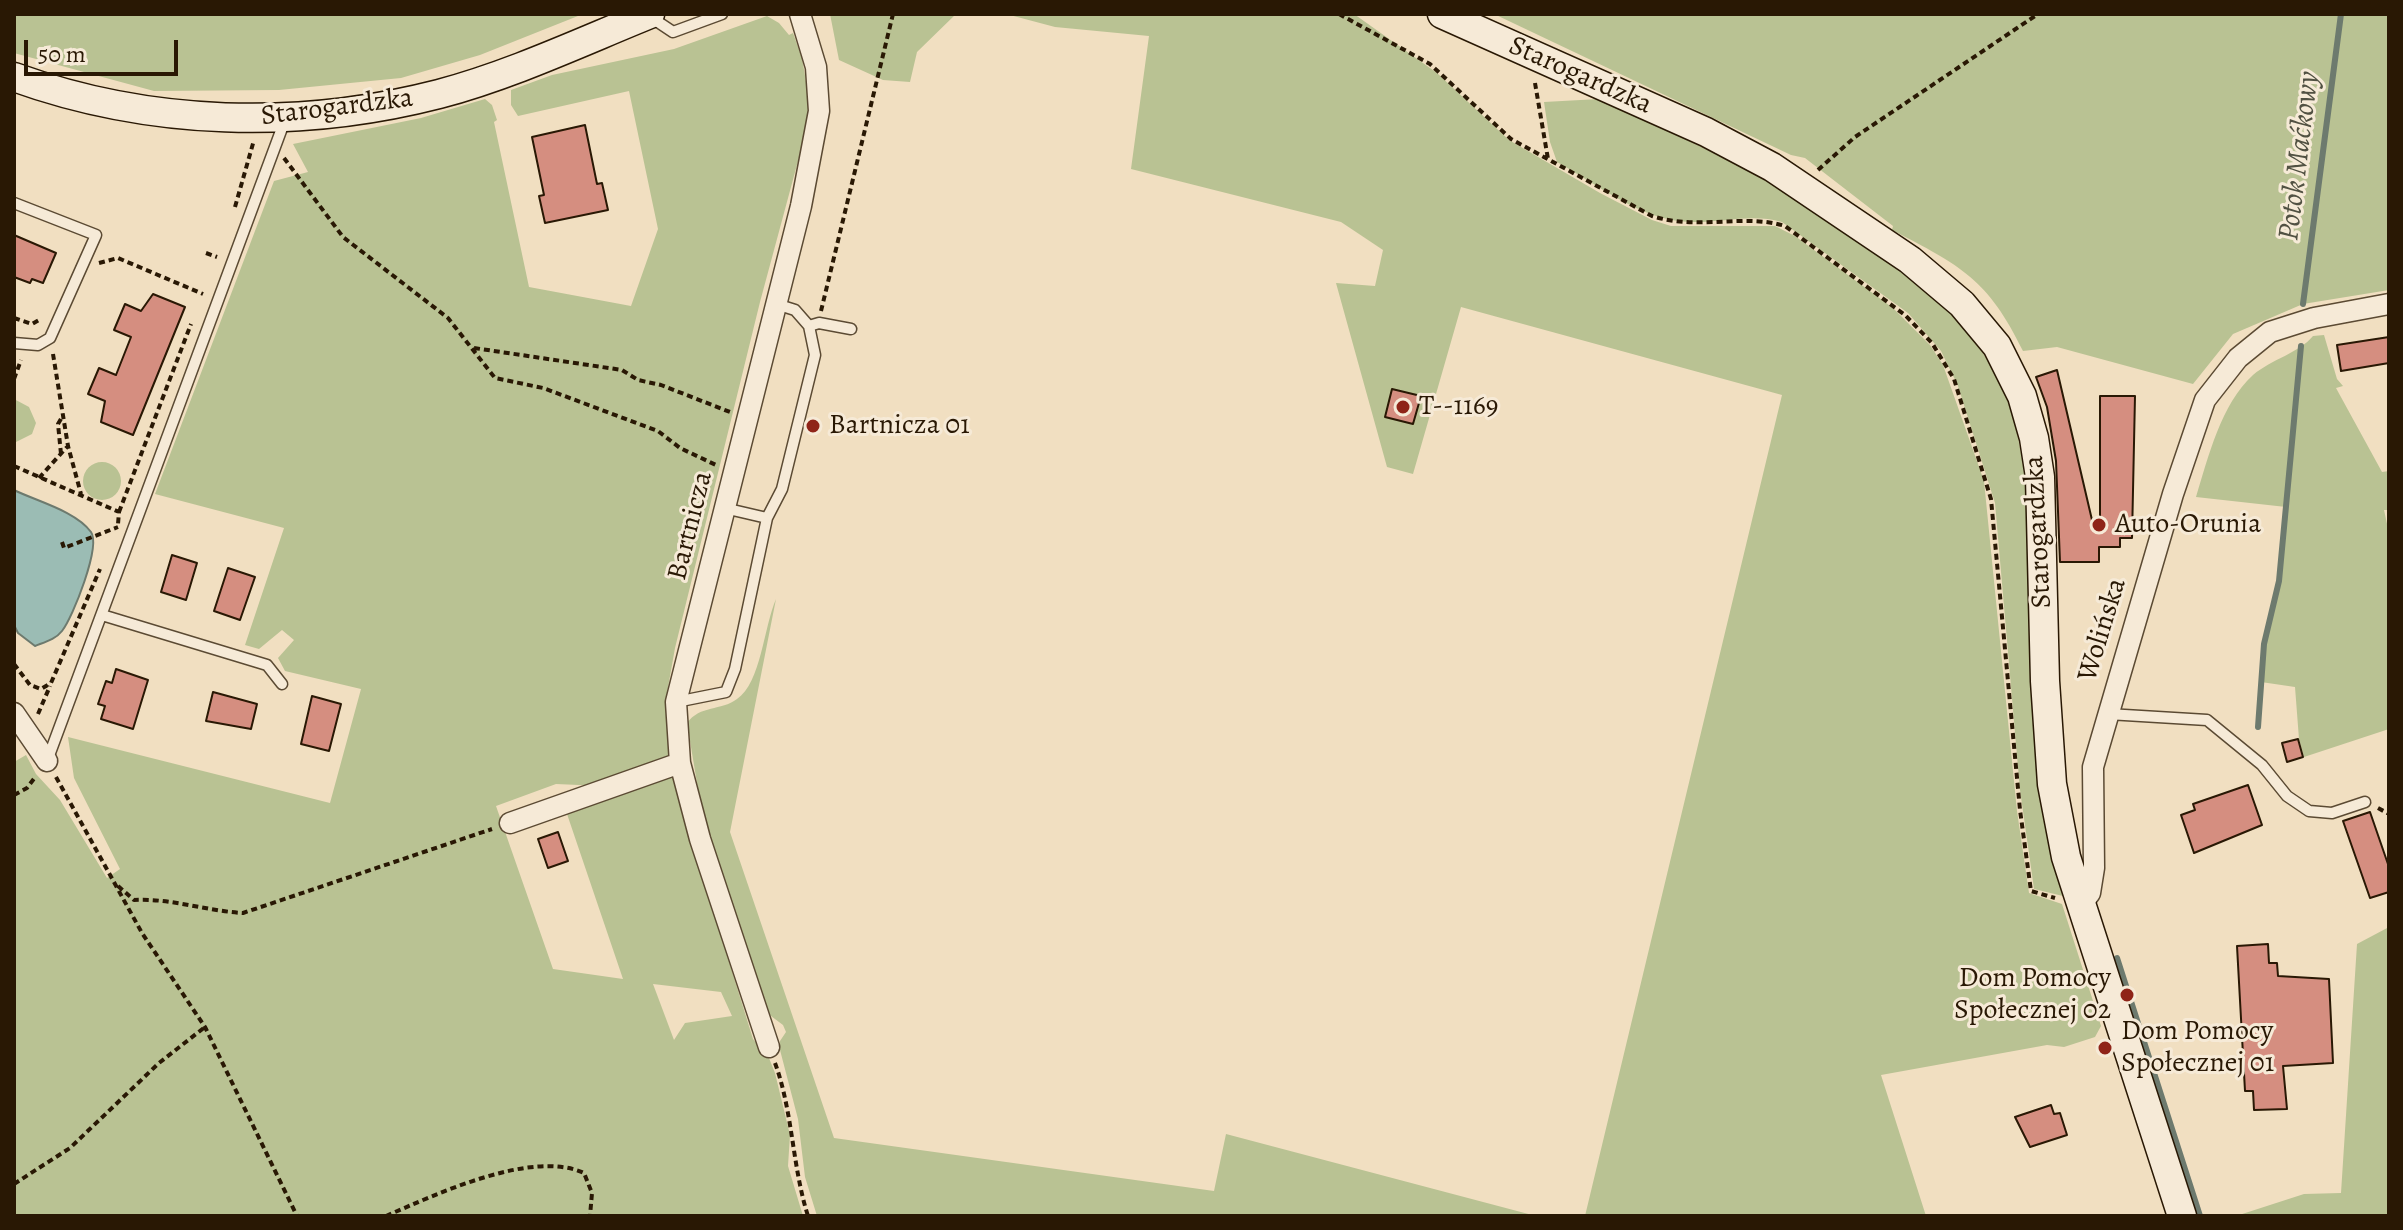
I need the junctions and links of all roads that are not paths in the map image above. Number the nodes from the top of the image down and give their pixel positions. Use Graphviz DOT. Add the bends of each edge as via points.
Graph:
graph roads {
  1 [pos="649,14"];
  2 [pos="722,14"];
  3 [pos="800,14"];
  4 [pos="1442,14"];
  5 [pos="14,77"];
  6 [pos="285,118"];
  7 [pos="14,203"];
  8 [pos="776,304"];
  9 [pos="2389,304"];
  10 [pos="814,324"];
  11 [pos="851,329"];
  12 [pos="14,343"];
  13 [pos="724,508"];
  14 [pos="767,518"];
  15 [pos="102,615"];
  16 [pos="282,684"];
  17 [pos="676,702"];
  18 [pos="14,713"];
  19 [pos="2106,714"];
  20 [pos="47,761"];
  21 [pos="680,763"];
  22 [pos="2365,802"];
  23 [pos="510,823"];
  24 [pos="2073,903"];
  25 [pos="769,1047"];
  26 [pos="2182,1216"];
  1 -- 2 [label="lane" via="673,32"];
  1 -- 6 [label="main road, Starogardzka" via="439,94"];
  3 -- 8 [label="street, Bartnicza" via="816,67 819,111"];
  4 -- 24 [label="main road, Starogardzka" via="1706,132 1801,185 1910,260 1962,304 1997,346 2022,396 2040,477 2052,784"];
  5 -- 6 [label="main road, Starogardzka" via="123,107 206,117"];
  6 -- 15 [label="lane"];
  7 -- 12 [label="lane" via="96,235 50,338 38,345"];
  8 -- 10 [label="lane"];
  8 -- 13 [label="street, Bartnicza"];
  9 -- 19 [label="street, Wolińska" via="2270,332 2238,358 2205,400"];
  10 -- 11 [label="lane"];
  10 -- 14 [label="lane" via="815,355 782,489"];
  13 -- 14 [label="lane"];
  13 -- 17 [label="street, Bartnicza"];
  14 -- 17 [label="lane" via="726,692"];
  15 -- 16 [label="lane" via="267,665"];
  15 -- 20 [label="lane"];
  17 -- 21 [label="street, Bartnicza"];
  18 -- 20 [label="street"];
  19 -- 22 [label="lane" via="2207,720 2309,811 2332,813"];
  19 -- 24 [label="street, Wolińska" via="2093,767 2090,893"];
  21 -- 23 [label="street"];
  21 -- 25 [label="street, Bartnicza"];
  24 -- 26 [label="main road, Starogardzka"];
}
